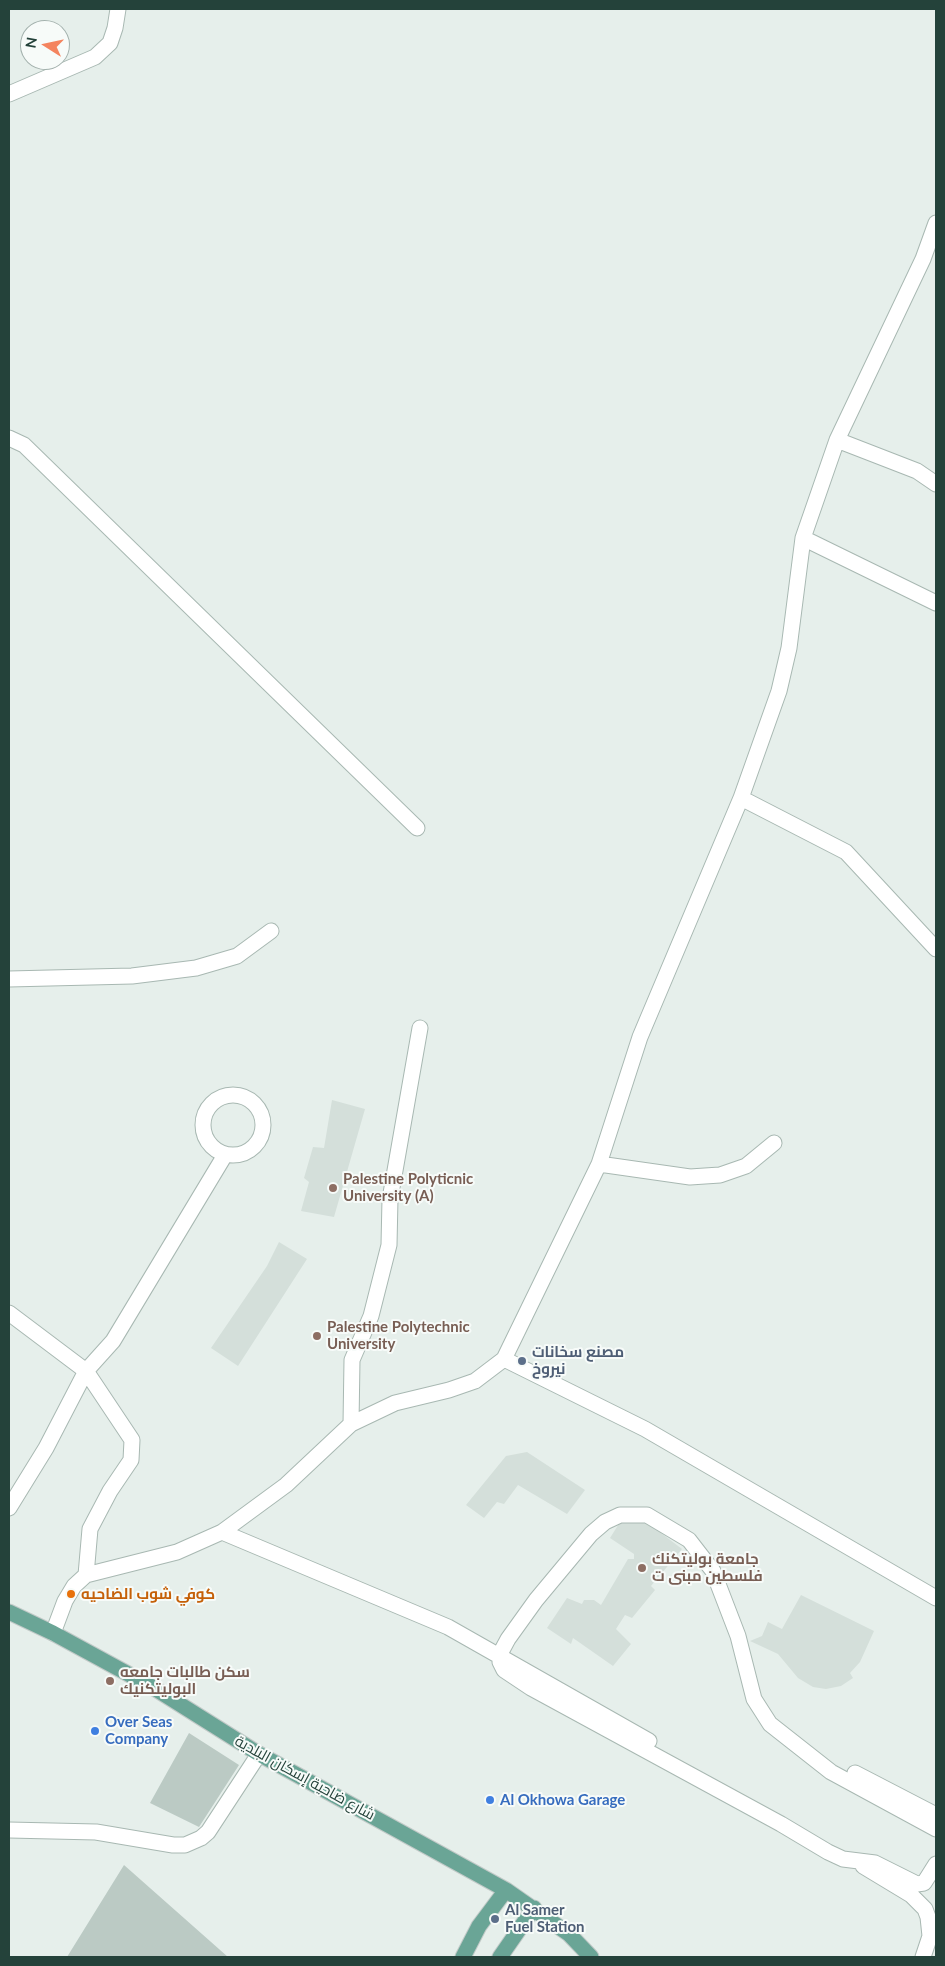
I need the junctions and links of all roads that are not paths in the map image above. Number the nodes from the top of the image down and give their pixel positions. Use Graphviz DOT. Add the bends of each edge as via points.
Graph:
graph roads {
  1 [pos="118,9"];
  2 [pos="9,94"];
  3 [pos="936,223"];
  4 [pos="9,438"];
  5 [pos="837,440"];
  6 [pos="936,484"];
  7 [pos="803,538"];
  8 [pos="936,603"];
  9 [pos="741,798"];
  10 [pos="417,828"];
  11 [pos="271,931"];
  12 [pos="936,949"];
  13 [pos="9,979"];
  14 [pos="420,1028"];
  15 [pos="774,1143"];
  16 [pos="225,1155"];
  17 [pos="599,1164"];
  18 [pos="9,1312"];
  19 [pos="504,1359"];
  20 [pos="86,1371"];
  21 [pos="351,1424"];
  22 [pos="9,1508"];
  23 [pos="222,1532"];
  24 [pos="86,1576"];
  25 [pos="936,1598"];
  26 [pos="9,1612"];
  27 [pos="53,1633"];
  28 [pos="500,1657"];
  29 [pos="259,1754"];
  30 [pos="855,1773"];
  31 [pos="936,1816"];
  32 [pos="936,1829"];
  33 [pos="9,1830"];
  34 [pos="852,1860"];
  35 [pos="936,1864"];
  36 [pos="506,1890"];
  37 [pos="534,1908"];
  38 [pos="462,1957"];
  39 [pos="500,1957"];
  40 [pos="592,1957"];
  41 [pos="923,1957"];
  1 -- 2 [label="street" via="110,42 96,57"];
  3 -- 5 [label="street" via="923,259"];
  4 -- 10 [label="street" via="24,445"];
  5 -- 6 [label="street" via="917,472"];
  5 -- 7 [label="street"];
  7 -- 8 [label="street"];
  7 -- 9 [label="street" via="789,648 779,692"];
  9 -- 12 [label="street" via="846,852"];
  9 -- 17 [label="street" via="640,1037"];
  11 -- 13 [label="street" via="237,956 196,968 132,976"];
  14 -- 21 [label="street" via="390,1199 389,1245 371,1316 352,1360"];
  15 -- 17 [label="street" via="746,1166 720,1175 690,1177"];
  16 -- 16 [label="street" via="246,1153 261,1138 264,1128 258,1108 242,1096 223,1096 215,1100 204,1116 204,1135 209,1144"];
  16 -- 20 [label="street" via="113,1341"];
  17 -- 19 [label="street"];
  18 -- 20 [label="street"];
  19 -- 21 [label="street" via="475,1382 395,1403"];
  19 -- 25 [label="street" via="645,1429"];
  20 -- 22 [label="street" via="46,1448"];
  20 -- 24 [label="street" via="132,1440 131,1460 90,1529"];
  21 -- 23 [label="street" via="286,1485"];
  23 -- 24 [label="street" via="177,1552"];
  23 -- 28 [label="street" via="448,1627"];
  24 -- 27 [label="street" via="74,1586 65,1601"];
  26 -- 27 [label="main road, شارع ضاحية إسكان البلدية"];
  27 -- 29 [label="main road, شارع ضاحية إسكان البلدية" via="154,1688"];
  28 -- 32 [label="street" via="521,1620 591,1534 620,1515 647,1515 689,1540 713,1570 738,1636 754,1699 770,1724 831,1772"];
  28 -- 34 [label="street"];
  29 -- 33 [label="street" via="208,1832 185,1845 96,1832"];
  29 -- 36 [label="main road, شارع ضاحية إسكان البلدية"];
  30 -- 31 [label="street"];
  34 -- 35 [label="street" via="876,1863 917,1884 924,1883"];
  34 -- 41 [label="street" via="919,1901 930,1926"];
  36 -- 37 [label="main road, شارع ضاحية إسكان البلدية"];
  36 -- 38 [label="main road" via="479,1926"];
  37 -- 39 [label="main road"];
  37 -- 40 [label="main road, شارع ضاحية إسكان البلدية" via="569,1934"];
}
